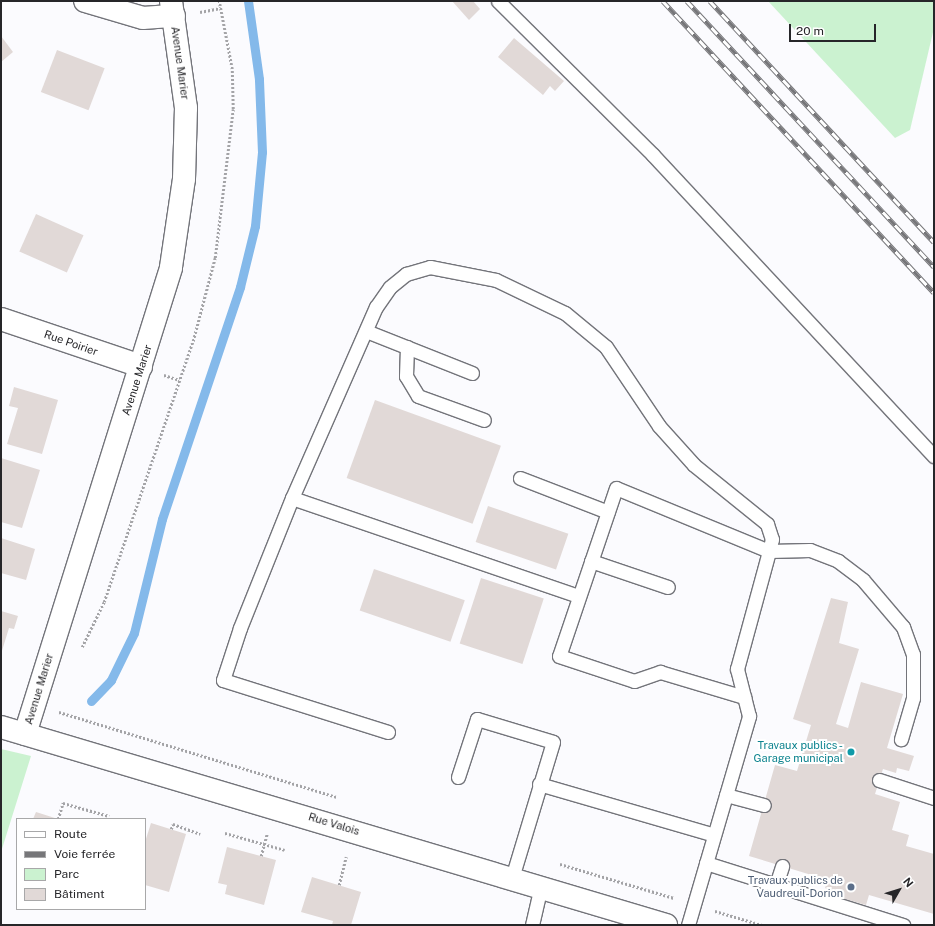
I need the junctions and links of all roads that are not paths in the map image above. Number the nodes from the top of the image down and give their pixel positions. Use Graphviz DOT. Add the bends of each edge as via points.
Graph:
graph roads {
  1 [pos="85,1"];
  2 [pos="498,1"];
  3 [pos="179,10"];
  4 [pos="1,319"];
  5 [pos="366,331"];
  6 [pos="407,347"];
  7 [pos="150,370"];
  8 [pos="472,373"];
  9 [pos="484,420"];
  10 [pos="934,456"];
  11 [pos="520,478"];
  12 [pos="292,498"];
  13 [pos="608,512"];
  14 [pos="769,551"];
  15 [pos="591,561"];
  16 [pos="668,587"];
  17 [pos="579,596"];
  18 [pos="744,697"];
  19 [pos="1,727"];
  20 [pos="388,732"];
  21 [pos="25,734"];
  22 [pos="900,739"];
  23 [pos="458,777"];
  24 [pos="879,780"];
  25 [pos="540,784"];
  26 [pos="726,795"];
  27 [pos="934,798"];
  28 [pos="764,805"];
  29 [pos="714,835"];
  30 [pos="706,863"];
  31 [pos="782,866"];
  32 [pos="512,878"];
  33 [pos="776,885"];
  34 [pos="541,887"];
  35 [pos="532,925"];
  36 [pos="666,925"];
  37 [pos="688,925"];
  38 [pos="903,925"];
  1 -- 3 [label="street, Avenue Marier" via="143,18"];
  2 -- 10 [label="lane" via="653,155"];
  3 -- 7 [label="street, Avenue Marier" via="186,108 184,179 171,267"];
  4 -- 7 [label="street, Rue Poirier"];
  5 -- 6 [label="lane"];
  5 -- 12 [label="lane"];
  5 -- 14 [label="lane" via="390,287 406,274 430,267 496,280 565,313 606,347 659,426 694,466 767,524 772,539"];
  6 -- 8 [label="lane"];
  6 -- 9 [label="lane" via="406,376 418,396"];
  7 -- 21 [label="street, Avenue Marier"];
  11 -- 13 [label="lane"];
  12 -- 17 [label="lane"];
  12 -- 20 [label="lane" via="240,628 223,680"];
  13 -- 14 [label="lane" via="616,488"];
  13 -- 15 [label="lane"];
  14 -- 18 [label="lane" via="737,669"];
  14 -- 22 [label="lane" via="810,550 838,561 863,580 903,627 913,654 914,679"];
  15 -- 16 [label="lane"];
  15 -- 17 [label="lane"];
  17 -- 18 [label="lane" via="559,656 634,681 660,672"];
  18 -- 26 [label="lane" via="749,716"];
  19 -- 21 [label="street, Rue Valois"];
  21 -- 32 [label="street, Rue Valois"];
  23 -- 25 [label="lane" via="476,719 553,742"];
  24 -- 27 [label="lane"];
  25 -- 29 [label="lane"];
  25 -- 32 [label="lane"];
  26 -- 28 [label="lane"];
  26 -- 29 [label="lane"];
  29 -- 30 [label="lane"];
  30 -- 33 [label="lane"];
  30 -- 37 [label="lane"];
  31 -- 33 [label="lane"];
  32 -- 34 [label="street, Rue Valois"];
  33 -- 38 [label="lane"];
  34 -- 35 [label="lane"];
  34 -- 36 [label="street, Rue Valois"];
}
